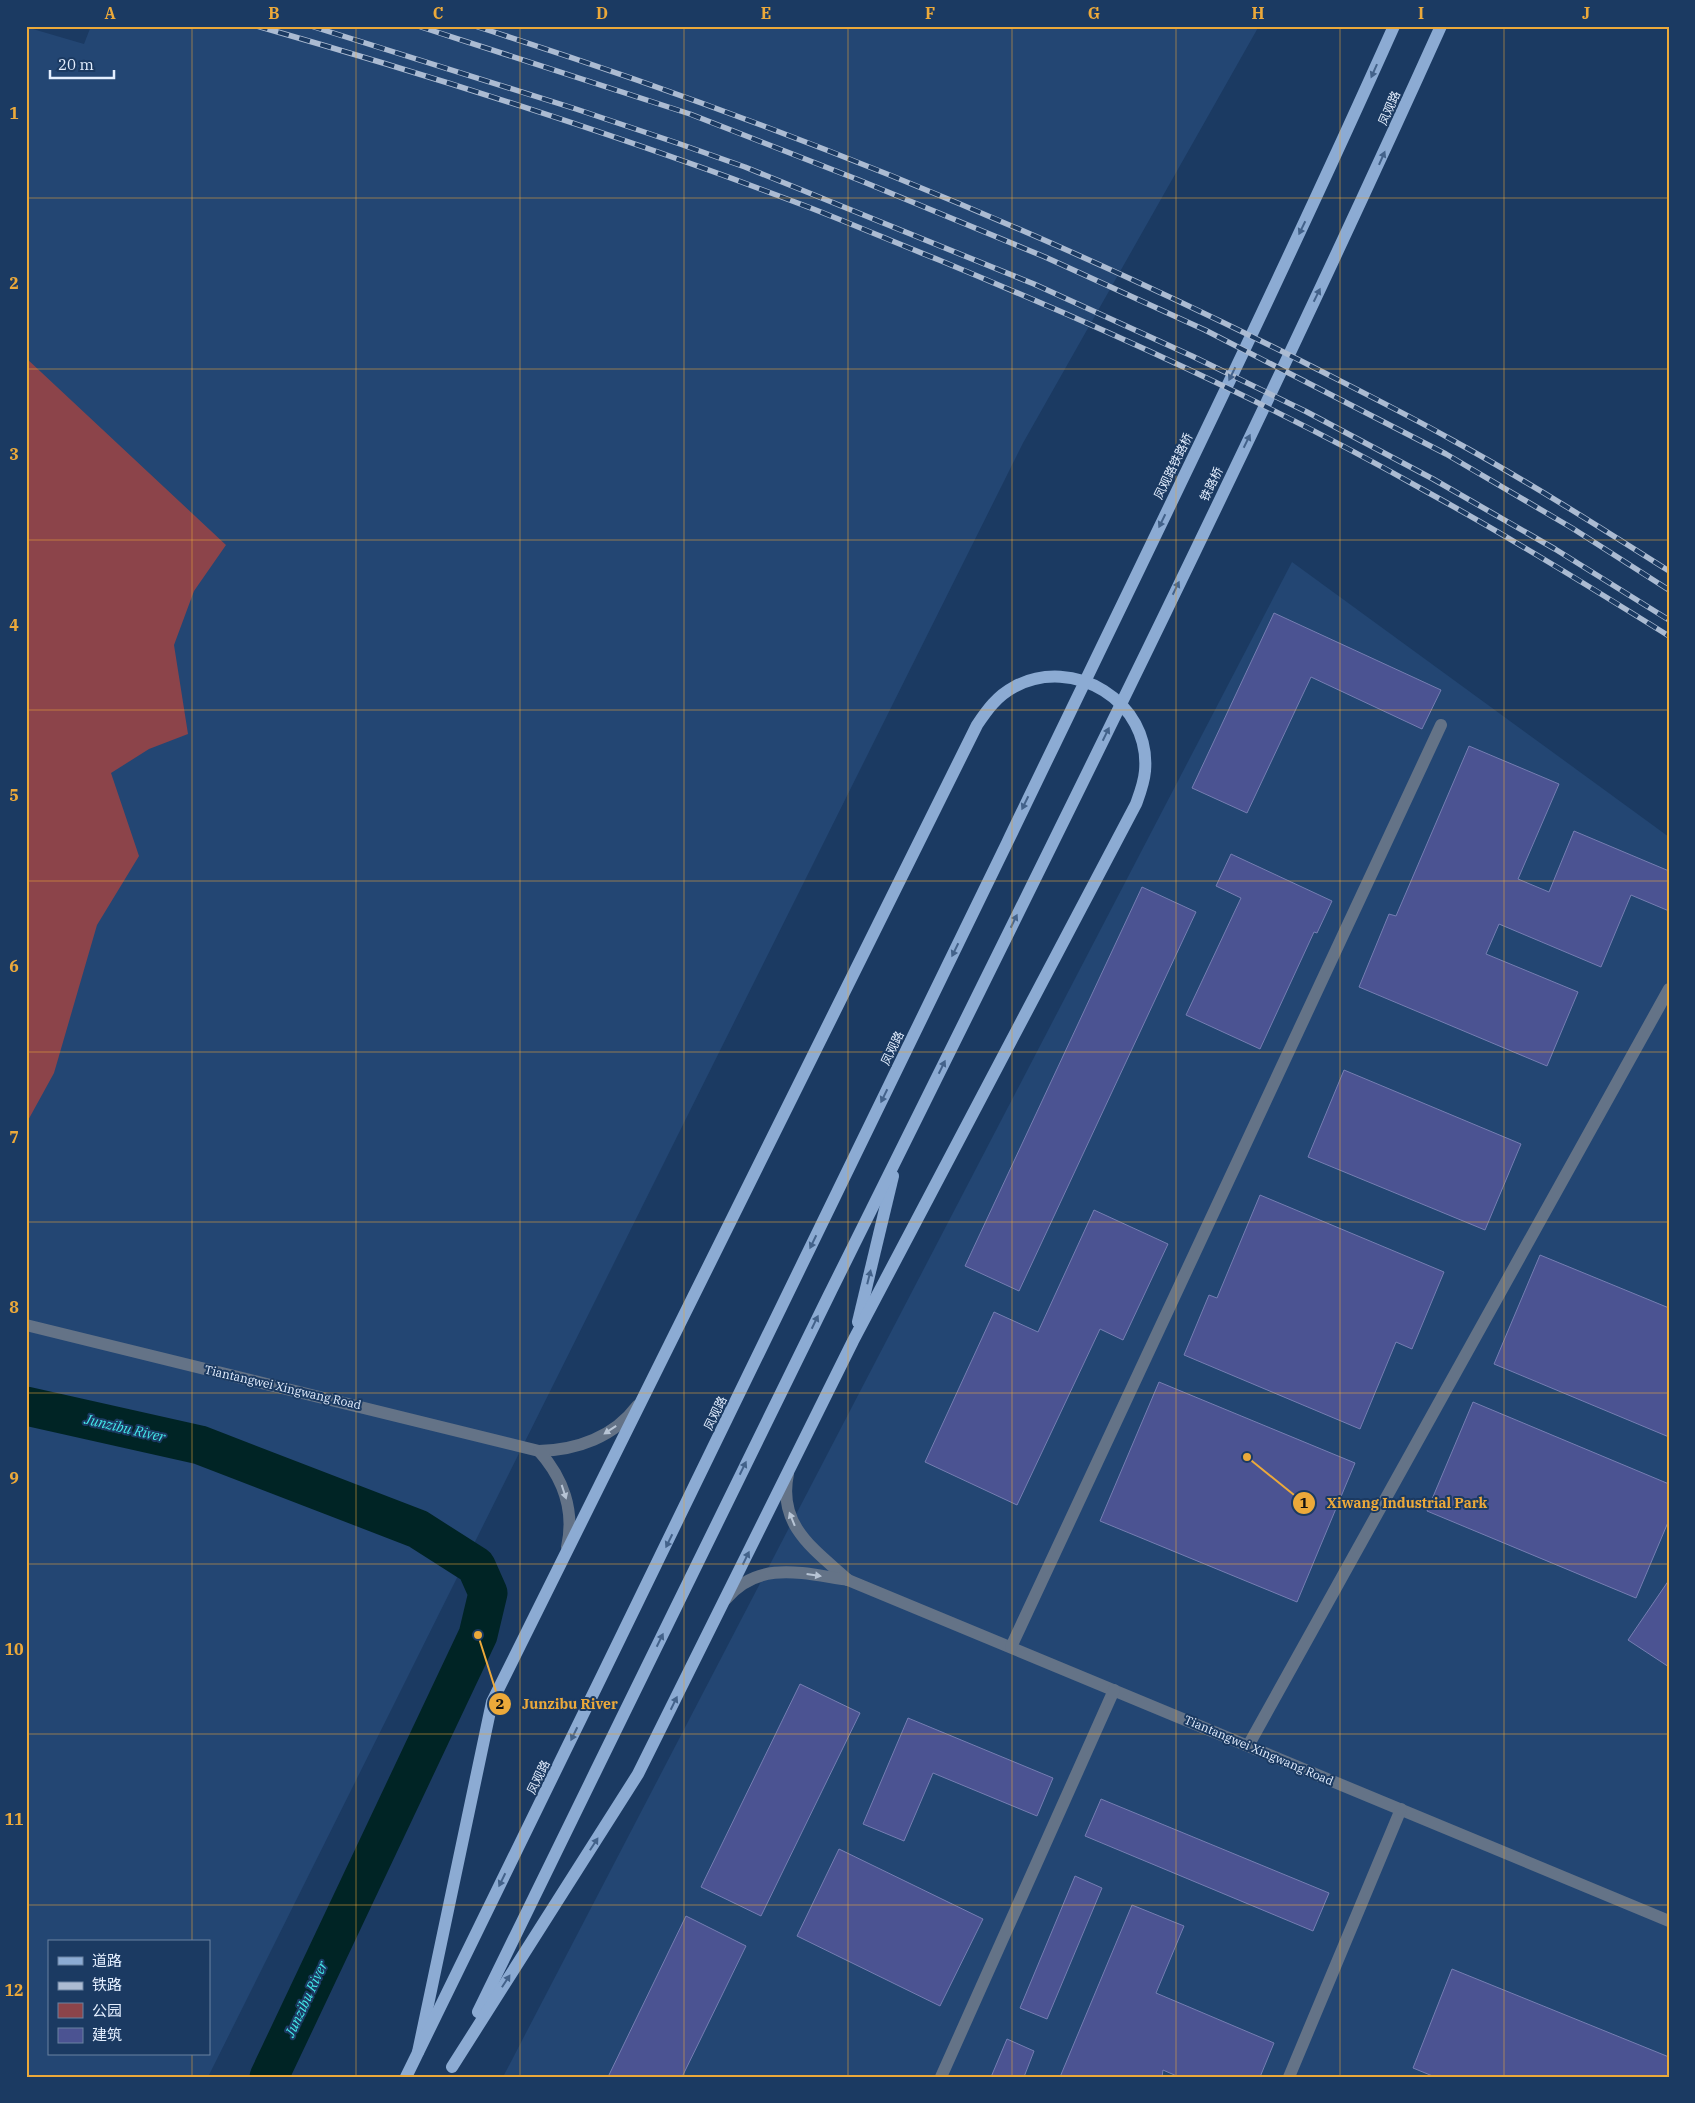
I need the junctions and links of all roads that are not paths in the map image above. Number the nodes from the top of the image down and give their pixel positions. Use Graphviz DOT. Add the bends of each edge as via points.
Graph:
graph roads {
  1 [pos="1394,26"];
  2 [pos="1441,26"];
  3 [pos="1362,202"];
  4 [pos="1441,725"];
  5 [pos="1047,760"];
  6 [pos="1669,989"];
  7 [pos="899,1154"];
  8 [pos="26,1325"];
  9 [pos="853,1341"];
  10 [pos="644,1396"];
  11 [pos="539,1451"];
  12 [pos="789,1470"];
  13 [pos="566,1553"];
  14 [pos="848,1580"];
  15 [pos="723,1603"];
  16 [pos="1011,1647"];
  17 [pos="1114,1690"];
  18 [pos="1248,1746"];
  19 [pos="1401,1810"];
  20 [pos="1669,1921"];
  21 [pos="418,2052"];
  22 [pos="449,2072"];
  23 [pos="406,2077"];
  24 [pos="941,2077"];
  25 [pos="1289,2077"];
  1 -- 5 [label="main road, 凤观路铁路桥, one-way" via="1324,184"];
  3 -- 2 [label="main road, 凤观路, one-way"];
  7 -- 3 [label="main road, 铁路桥, one-way" via="1085,778"];
  4 -- 16 [label="street"];
  5 -- 21 [label="main road, 凤观路, one-way"];
  6 -- 18 [label="street"];
  9 -- 7 [label="main road, one-way"];
  22 -- 7 [label="main road, one-way"];
  8 -- 11 [label="street, Tiantangwei Xingwang Road"];
  9 -- 10 [label="main road" via="1142,788 1145,753 1134,720 1111,694 1080,679 1046,676 1029,680 998,698 977,725"];
  9 -- 12 [label="main road"];
  10 -- 11 [label="street, one-way" via="634,1410 607,1433 574,1447"];
  10 -- 13 [label="main road"];
  11 -- 13 [label="street, one-way" via="558,1476 566,1498 570,1522"];
  14 -- 12 [label="street, one-way" via="796,1530 787,1506"];
  15 -- 12 [label="main road, one-way"];
  13 -- 21 [label="main road" via="492,1702"];
  15 -- 14 [label="street, one-way" via="743,1583 767,1573 791,1572"];
  14 -- 16 [label="street, Tiantangwei Xingwang Road"];
  22 -- 15 [label="main road, one-way" via="638,1774"];
  16 -- 17 [label="street, Tiantangwei Xingwang Road"];
  17 -- 18 [label="street, Tiantangwei Xingwang Road"];
  17 -- 24 [label="street"];
  18 -- 19 [label="street, Tiantangwei Xingwang Road"];
  19 -- 20 [label="street, Tiantangwei Xingwang Road"];
  19 -- 25 [label="street"];
  21 -- 23 [label="main road, 凤观路"];
}
